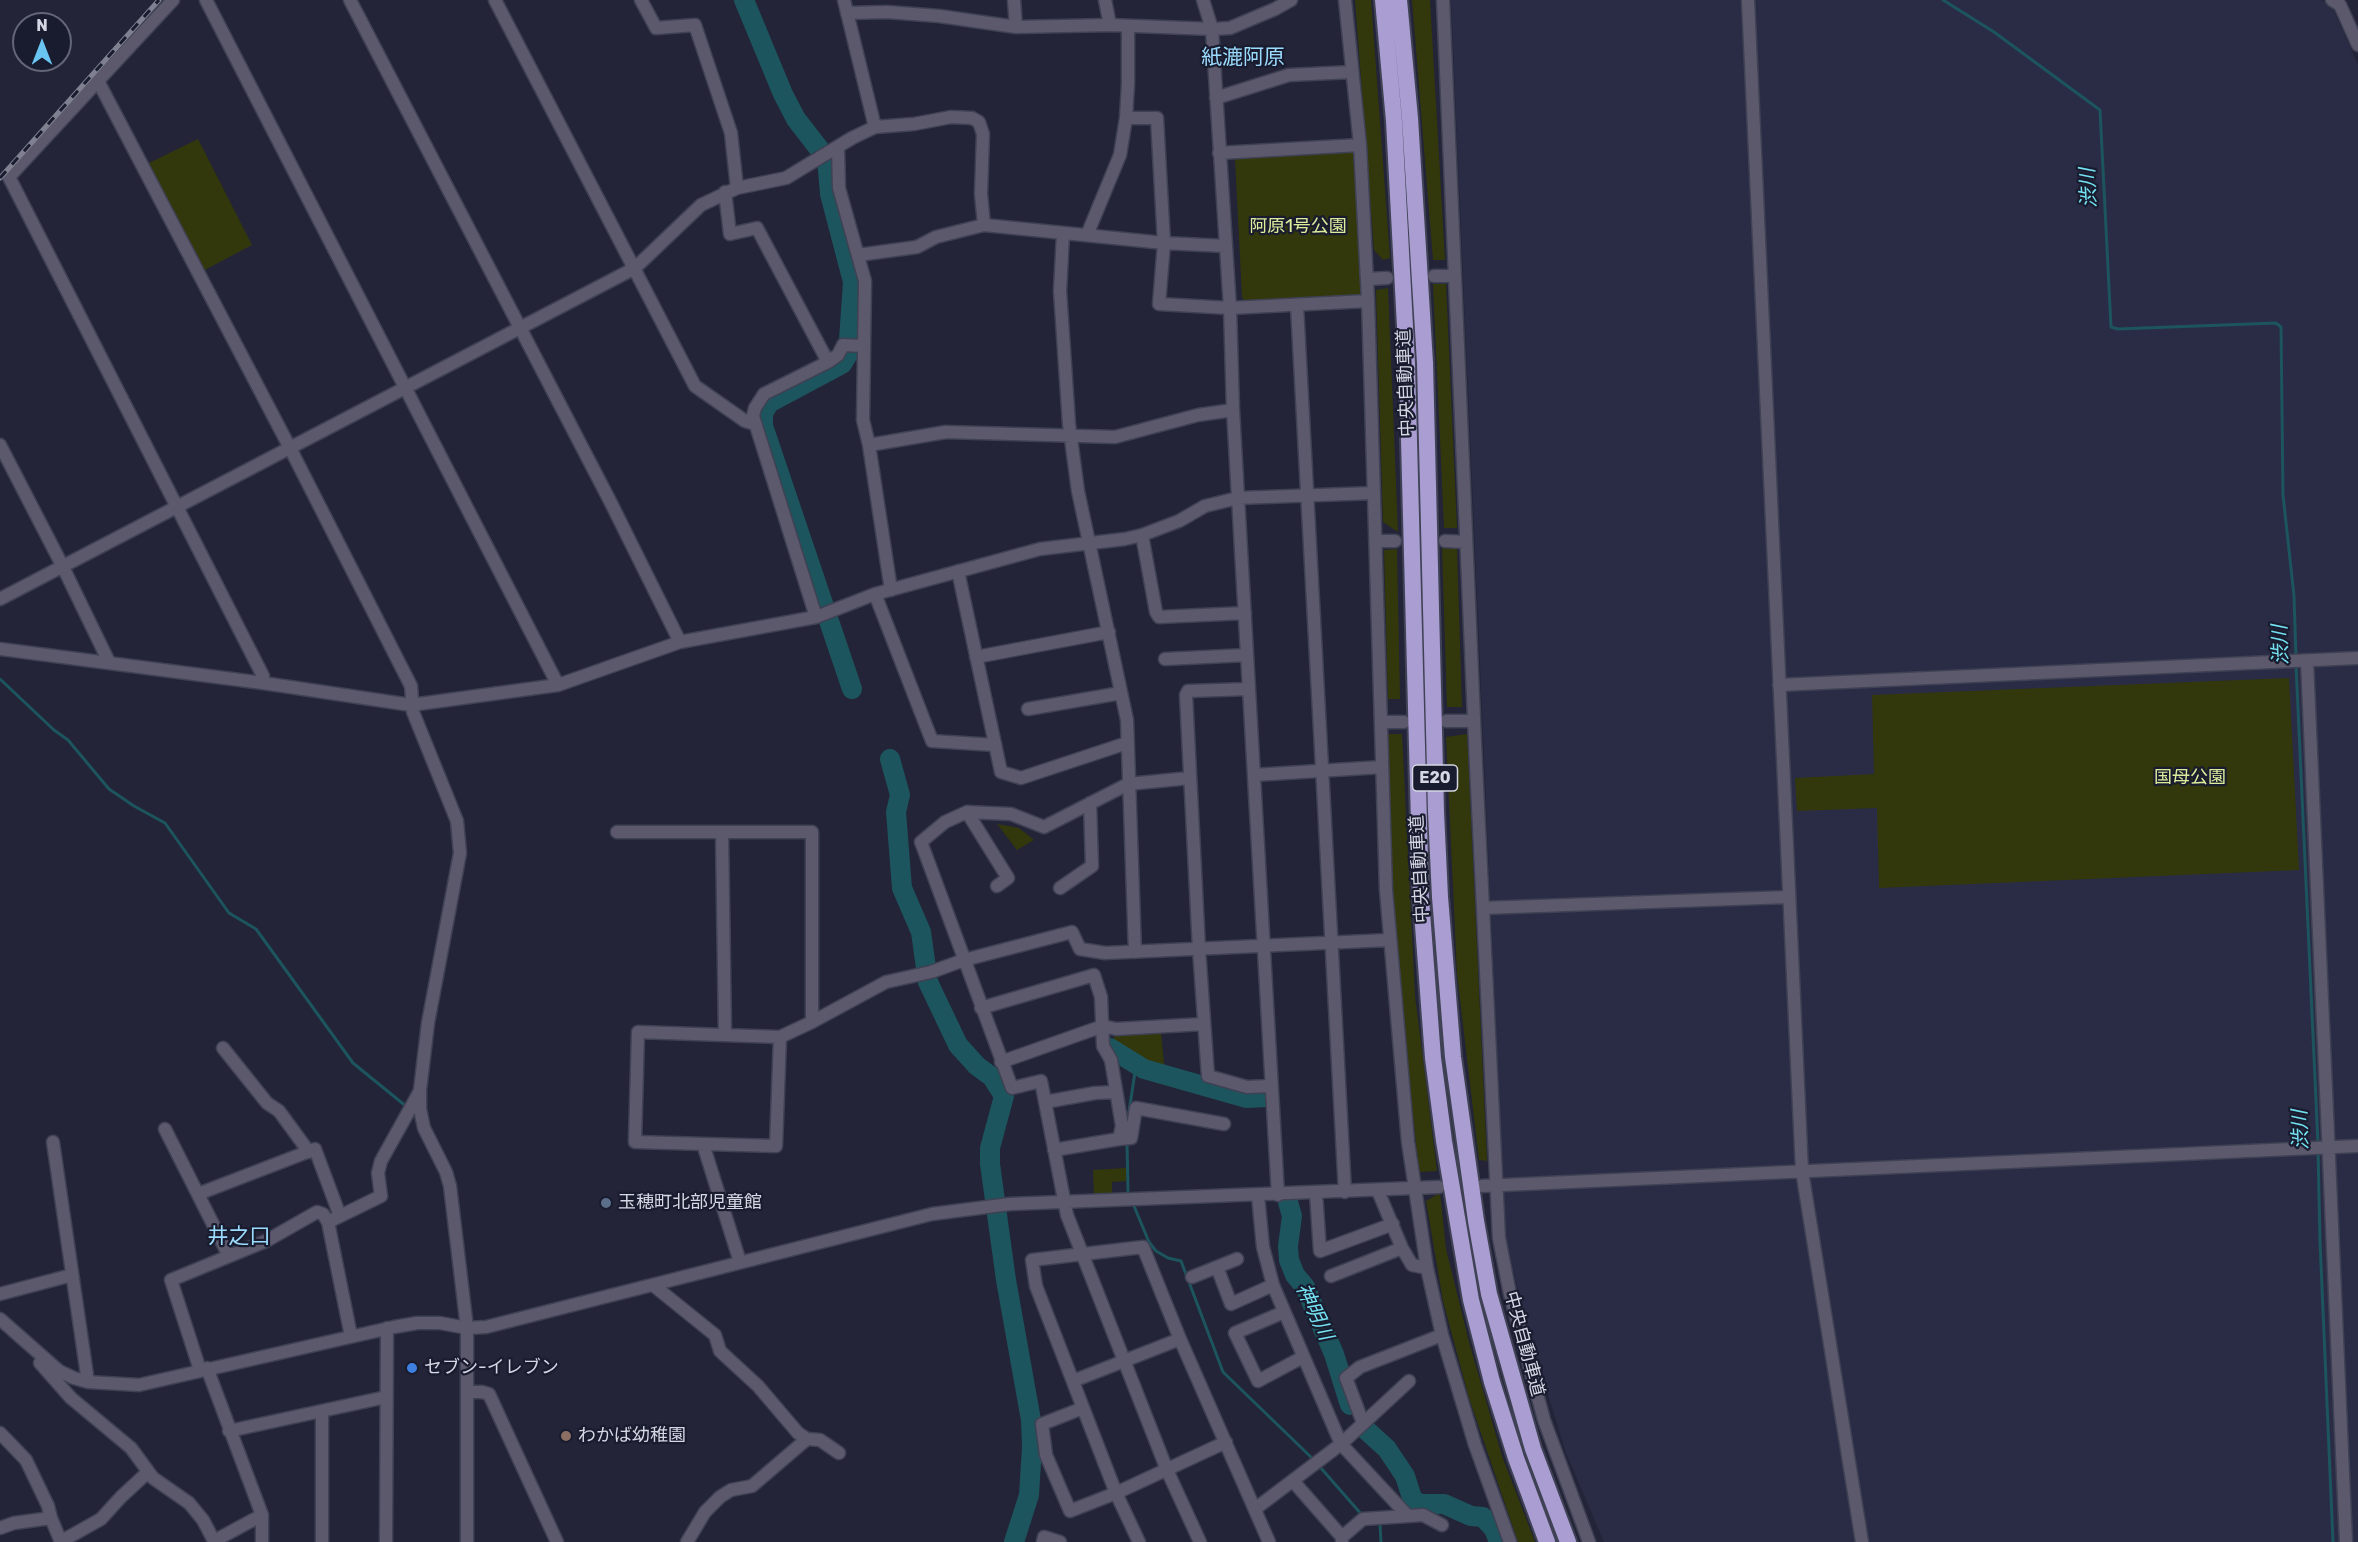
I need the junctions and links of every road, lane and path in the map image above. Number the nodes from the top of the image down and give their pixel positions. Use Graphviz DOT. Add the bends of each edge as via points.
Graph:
graph roads {
  1 [pos="173,0"];
  2 [pos="206,0"];
  3 [pos="350,0"];
  4 [pos="495,0"];
  5 [pos="641,0"];
  6 [pos="844,0"];
  7 [pos="1014,0"];
  8 [pos="1105,0"];
  9 [pos="1203,0"];
  10 [pos="1291,0"];
  11 [pos="1345,0"];
  12 [pos="1383,0"];
  13 [pos="1399,0"];
  14 [pos="1443,0"];
  15 [pos="2332,0"];
  16 [pos="1748,5"];
  17 [pos="847,13"];
  18 [pos="1110,26"];
  19 [pos="1128,26"];
  20 [pos="1016,27"];
  21 [pos="1212,29"];
  22 [pos="2358,45"];
  23 [pos="1352,72"];
  24 [pos="98,81"];
  25 [pos="1216,98"];
  26 [pos="1126,118"];
  27 [pos="875,127"];
  28 [pos="1360,145"];
  29 [pos="838,148"];
  30 [pos="1219,153"];
  31 [pos="4,182"];
  32 [pos="731,190"];
  33 [pos="984,225"];
  34 [pos="1063,234"];
  35 [pos="1087,235"];
  36 [pos="1164,243"];
  37 [pos="1225,246"];
  38 [pos="858,255"];
  39 [pos="635,268"];
  40 [pos="1434,276"];
  41 [pos="1454,276"];
  42 [pos="1387,278"];
  43 [pos="1367,279"];
  44 [pos="1368,301"];
  45 [pos="1297,306"];
  46 [pos="1230,308"];
  47 [pos="520,328"];
  48 [pos="864,346"];
  49 [pos="828,362"];
  50 [pos="405,387"];
  51 [pos="1233,410"];
  52 [pos="755,424"];
  53 [pos="1071,436"];
  54 [pos="0,445"];
  55 [pos="869,445"];
  56 [pos="290,448"];
  57 [pos="1374,493"];
  58 [pos="1306,496"];
  59 [pos="1238,498"];
  60 [pos="177,506"];
  61 [pos="1142,535"];
  62 [pos="1376,541"];
  63 [pos="1395,541"];
  64 [pos="1445,541"];
  65 [pos="1089,542"];
  66 [pos="1466,542"];
  67 [pos="62,565"];
  68 [pos="958,571"];
  69 [pos="891,590"];
  70 [pos="875,594"];
  71 [pos="0,599"];
  72 [pos="1245,613"];
  73 [pos="822,615"];
  74 [pos="1109,632"];
  75 [pos="680,642"];
  76 [pos="0,649"];
  77 [pos="1247,655"];
  78 [pos="976,657"];
  79 [pos="2358,658"];
  80 [pos="1165,659"];
  81 [pos="2305,661"];
  82 [pos="109,662"];
  83 [pos="263,683"];
  84 [pos="558,685"];
  85 [pos="1779,685"];
  86 [pos="1249,689"];
  87 [pos="1121,693"];
  88 [pos="411,705"];
  89 [pos="1028,709"];
  90 [pos="1446,721"];
  91 [pos="1474,721"];
  92 [pos="1381,722"];
  93 [pos="1404,722"];
  94 [pos="1127,743"];
  95 [pos="996,745"];
  96 [pos="1382,767"];
  97 [pos="1321,771"];
  98 [pos="1254,775"];
  99 [pos="1190,778"];
  100 [pos="1128,784"];
  101 [pos="1090,804"];
  102 [pos="967,812"];
  103 [pos="617,832"];
  104 [pos="722,832"];
  105 [pos="997,886"];
  106 [pos="1060,888"];
  107 [pos="1789,897"];
  108 [pos="1483,908"];
  109 [pos="1389,940"];
  110 [pos="1330,943"];
  111 [pos="1264,946"];
  112 [pos="1199,949"];
  113 [pos="1136,952"];
  114 [pos="964,960"];
  115 [pos="981,1008"];
  116 [pos="812,1022"];
  117 [pos="1204,1024"];
  118 [pos="1103,1026"];
  119 [pos="725,1035"];
  120 [pos="780,1037"];
  121 [pos="223,1048"];
  122 [pos="1001,1062"];
  123 [pos="1271,1086"];
  124 [pos="420,1090"];
  125 [pos="1116,1092"];
  126 [pos="1045,1102"];
  127 [pos="1224,1124"];
  128 [pos="165,1129"];
  129 [pos="1119,1139"];
  130 [pos="53,1142"];
  131 [pos="703,1144"];
  132 [pos="2358,1146"];
  133 [pos="2328,1148"];
  134 [pos="1054,1150"];
  135 [pos="309,1152"];
  136 [pos="1802,1171"];
  137 [pos="1489,1186"];
  138 [pos="1439,1187"];
  139 [pos="1415,1189"];
  140 [pos="1378,1191"];
  141 [pos="1345,1192"];
  142 [pos="1316,1193"];
  143 [pos="198,1194"];
  144 [pos="1278,1195"];
  145 [pos="1258,1196"];
  146 [pos="1066,1202"];
  147 [pos="340,1216"];
  148 [pos="328,1222"];
  149 [pos="1393,1224"];
  150 [pos="1402,1248"];
  151 [pos="1083,1254"];
  152 [pos="229,1256"];
  153 [pos="1237,1258"];
  154 [pos="740,1262"];
  155 [pos="1217,1267"];
  156 [pos="1427,1268"];
  157 [pos="72,1275"];
  158 [pos="1331,1276"];
  159 [pos="1192,1277"];
  160 [pos="652,1284"];
  161 [pos="1273,1285"];
  162 [pos="0,1294"];
  163 [pos="1284,1312"];
  164 [pos="0,1319"];
  165 [pos="387,1328"];
  166 [pos="467,1328"];
  167 [pos="1442,1335"];
  168 [pos="351,1336"];
  169 [pos="1180,1339"];
  170 [pos="32,1349"];
  171 [pos="1303,1357"];
  172 [pos="1124,1361"];
  173 [pos="203,1369"];
  174 [pos="1073,1381"];
  175 [pos="1409,1381"];
  176 [pos="88,1382"];
  177 [pos="467,1392"];
  178 [pos="386,1397"];
  179 [pos="1083,1408"];
  180 [pos="322,1411"];
  181 [pos="1363,1423"];
  182 [pos="229,1431"];
  183 [pos="0,1433"];
  184 [pos="807,1439"];
  185 [pos="1226,1442"];
  186 [pos="1341,1443"];
  187 [pos="839,1454"];
  188 [pos="1167,1470"];
  189 [pos="148,1472"];
  190 [pos="1293,1481"];
  191 [pos="1116,1493"];
  192 [pos="1255,1509"];
  193 [pos="262,1515"];
  194 [pos="1407,1515"];
  195 [pos="51,1518"];
  196 [pos="1442,1525"];
  197 [pos="0,1528"];
  198 [pos="1342,1539"];
  199 [pos="61,1542"];
  200 [pos="262,1542"];
  201 [pos="321,1542"];
  202 [pos="386,1542"];
  203 [pos="467,1542"];
  204 [pos="557,1542"];
  205 [pos="687,1542"];
  206 [pos="1043,1542"];
  207 [pos="1060,1542"];
  208 [pos="1139,1542"];
  209 [pos="1200,1542"];
  210 [pos="1269,1542"];
  211 [pos="1510,1542"];
  212 [pos="1547,1542"];
  213 [pos="1568,1542"];
  214 [pos="1589,1542"];
  215 [pos="1862,1542"];
  216 [pos="2346,1542"];
  1 -- 24 [label="street"];
  2 -- 50 [label="street"];
  3 -- 47 [label="street"];
  4 -- 39 [label="street"];
  5 -- 32 [label="street" via="656,28 695,25 731,133"];
  6 -- 17 [label="street"];
  7 -- 20 [label="street"];
  8 -- 18 [label="street"];
  9 -- 21 [label="street"];
  10 -- 21 [label="street" via="1230,28"];
  11 -- 23 [label="street"];
  12 -- 212 [label="highway, 中央自動車道 / E20" via="1394,121 1407,364 1418,842 1433,1058 1471,1300 1499,1404"];
  13 -- 213 [label="highway, 中央自動車道 / E20" via="1425,363 1436,812 1453,1057 1490,1294 1533,1449"];
  14 -- 41 [label="street"];
  15 -- 22 [label="street" via="2340,5"];
  16 -- 85 [label="street"];
  17 -- 20 [label="street" via="918,14"];
  17 -- 27 [label="street"];
  18 -- 19 [label="street"];
  18 -- 20 [label="street"];
  19 -- 21 [label="street"];
  19 -- 26 [label="street"];
  21 -- 25 [label="street"];
  23 -- 25 [label="street" via="1289,75"];
  23 -- 28 [label="street"];
  24 -- 31 [label="street"];
  24 -- 56 [label="street"];
  25 -- 30 [label="street"];
  26 -- 35 [label="street" via="1120,155"];
  26 -- 36 [label="street" via="1157,118"];
  27 -- 29 [label="street"];
  27 -- 33 [label="street" via="951,117 979,122 983,134"];
  28 -- 30 [label="street"];
  28 -- 43 [label="street"];
  29 -- 32 [label="street" via="786,178"];
  29 -- 38 [label="street" via="839,188"];
  30 -- 37 [label="street"];
  31 -- 60 [label="street"];
  32 -- 39 [label="street" via="702,205"];
  32 -- 49 [label="street" via="730,234 757,228"];
  33 -- 34 [label="street"];
  33 -- 38 [label="street" via="936,237 917,247"];
  34 -- 35 [label="street"];
  34 -- 53 [label="street" via="1060,291"];
  35 -- 36 [label="street"];
  36 -- 37 [label="street"];
  36 -- 46 [label="street" via="1159,303"];
  37 -- 46 [label="street"];
  38 -- 48 [label="street" via="865,281"];
  39 -- 47 [label="street"];
  39 -- 52 [label="street" via="695,386"];
  40 -- 41 [label="street"];
  41 -- 66 [label="street"];
  42 -- 43 [label="street"];
  43 -- 44 [label="street"];
  44 -- 45 [label="street"];
  44 -- 57 [label="street"];
  45 -- 46 [label="street"];
  45 -- 58 [label="street"];
  46 -- 51 [label="street"];
  47 -- 50 [label="street"];
  47 -- 75 [label="street"];
  48 -- 49 [label="street" via="843,345"];
  48 -- 55 [label="street" via="863,420"];
  49 -- 52 [label="street" via="764,394 755,408"];
  50 -- 56 [label="street"];
  50 -- 84 [label="street"];
  51 -- 53 [label="street" via="1115,437"];
  51 -- 59 [label="street"];
  52 -- 73 [label="street"];
  53 -- 55 [label="street" via="946,432"];
  53 -- 65 [label="street"];
  54 -- 67 [label="street"];
  55 -- 69 [label="street"];
  56 -- 60 [label="street"];
  56 -- 88 [label="street" via="411,686"];
  57 -- 58 [label="street"];
  57 -- 62 [label="street"];
  58 -- 59 [label="street"];
  58 -- 97 [label="street"];
  59 -- 61 [label="street" via="1205,506"];
  59 -- 72 [label="street"];
  60 -- 67 [label="street"];
  60 -- 83 [label="street" via="263,676"];
  61 -- 65 [label="street"];
  61 -- 72 [label="street" via="1159,617"];
  62 -- 63 [label="street"];
  62 -- 92 [label="street"];
  64 -- 66 [label="street"];
  65 -- 68 [label="street" via="1040,549"];
  65 -- 74 [label="street"];
  66 -- 91 [label="street"];
  67 -- 71 [label="street"];
  67 -- 82 [label="street"];
  68 -- 69 [label="street"];
  68 -- 78 [label="street"];
  69 -- 70 [label="street"];
  70 -- 73 [label="street"];
  70 -- 95 [label="street" via="932,741"];
  72 -- 77 [label="street"];
  73 -- 75 [label="street"];
  74 -- 78 [label="street"];
  74 -- 87 [label="street"];
  75 -- 84 [label="street"];
  76 -- 82 [label="street"];
  77 -- 80 [label="street"];
  77 -- 86 [label="street"];
  78 -- 95 [label="street"];
  79 -- 81 [label="street"];
  81 -- 85 [label="street"];
  81 -- 133 [label="street"];
  82 -- 83 [label="street"];
  83 -- 88 [label="street"];
  84 -- 88 [label="street"];
  85 -- 107 [label="street"];
  86 -- 98 [label="street"];
  86 -- 99 [label="street" via="1188,691"];
  87 -- 89 [label="street"];
  87 -- 94 [label="street"];
  88 -- 124 [label="street" via="453,807 460,839"];
  90 -- 91 [label="street"];
  91 -- 108 [label="street"];
  92 -- 93 [label="street"];
  92 -- 96 [label="street"];
  94 -- 95 [label="street" via="1021,778 1001,772"];
  94 -- 100 [label="street"];
  96 -- 97 [label="street"];
  96 -- 109 [label="street"];
  97 -- 98 [label="street"];
  97 -- 110 [label="street"];
  98 -- 111 [label="street"];
  99 -- 100 [label="street"];
  99 -- 112 [label="street"];
  100 -- 101 [label="street"];
  100 -- 113 [label="street"];
  101 -- 102 [label="street" via="1044,827 1011,814"];
  101 -- 106 [label="street" via="1092,866"];
  102 -- 105 [label="street" via="1008,878"];
  102 -- 114 [label="street" via="945,822 921,842"];
  103 -- 104 [label="street"];
  104 -- 116 [label="street" via="812,832"];
  104 -- 119 [label="street"];
  107 -- 108 [label="street"];
  107 -- 136 [label="street"];
  108 -- 137 [label="street"];
  109 -- 110 [label="street"];
  109 -- 139 [label="street"];
  110 -- 111 [label="street"];
  110 -- 141 [label="street"];
  111 -- 112 [label="street"];
  111 -- 123 [label="street"];
  112 -- 113 [label="street"];
  112 -- 117 [label="street"];
  113 -- 114 [label="street" via="1080,949 1072,932"];
  114 -- 115 [label="street"];
  114 -- 116 [label="street" via="926,974 886,982"];
  115 -- 118 [label="street" via="1094,975 1101,997"];
  115 -- 122 [label="street"];
  116 -- 120 [label="street"];
  117 -- 118 [label="street" via="1116,1029"];
  117 -- 123 [label="street" via="1208,1076 1247,1087"];
  118 -- 122 [label="street"];
  118 -- 125 [label="street" via="1103,1046 1111,1060"];
  119 -- 120 [label="street"];
  119 -- 131 [label="street" via="638,1032 635,1142"];
  120 -- 131 [label="street" via="777,1146"];
  121 -- 135 [label="street"];
  122 -- 126 [label="street" via="1012,1088 1041,1081"];
  123 -- 144 [label="street"];
  124 -- 147 [label="street" via="381,1161 381,1196"];
  124 -- 166 [label="street" via="424,1128 450,1186"];
  125 -- 126 [label="street"];
  125 -- 129 [label="street" via="1122,1126"];
  126 -- 134 [label="street"];
  127 -- 129 [label="street" via="1136,1108 1131,1138"];
  128 -- 143 [label="street"];
  129 -- 134 [label="street"];
  130 -- 157 [label="street"];
  131 -- 154 [label="street"];
  132 -- 133 [label="street"];
  133 -- 136 [label="street"];
  133 -- 216 [label="street"];
  134 -- 146 [label="street"];
  135 -- 143 [label="street"];
  135 -- 147 [label="street" via="315,1149"];
  136 -- 137 [label="street"];
  136 -- 215 [label="street"];
  137 -- 214 [label="street" via="1513,1306 1544,1420"];
  138 -- 139 [label="street"];
  139 -- 140 [label="street"];
  139 -- 156 [label="street"];
  140 -- 141 [label="street"];
  140 -- 149 [label="street"];
  141 -- 142 [label="street"];
  142 -- 144 [label="street"];
  142 -- 149 [label="street" via="1320,1251"];
  143 -- 152 [label="street"];
  144 -- 145 [label="street"];
  145 -- 146 [label="street"];
  145 -- 161 [label="street" via="1263,1247"];
  146 -- 151 [label="street"];
  146 -- 154 [label="street" via="1010,1204 932,1214"];
  147 -- 148 [label="street"];
  148 -- 152 [label="street" via="317,1212"];
  148 -- 168 [label="street"];
  149 -- 150 [label="street"];
  150 -- 156 [label="street" via="1412,1265"];
  150 -- 158 [label="street"];
  151 -- 169 [label="street" via="1143,1247"];
  151 -- 172 [label="street"];
  151 -- 174 [label="street" via="1032,1260 1036,1286"];
  152 -- 173 [label="street" via="171,1280"];
  153 -- 155 [label="street"];
  154 -- 160 [label="street"];
  155 -- 159 [label="street"];
  155 -- 161 [label="street" via="1231,1304"];
  156 -- 167 [label="street"];
  157 -- 162 [label="street"];
  157 -- 176 [label="street"];
  160 -- 166 [label="street" via="486,1327"];
  160 -- 184 [label="street" via="715,1335 720,1351"];
  161 -- 163 [label="street"];
  163 -- 171 [label="street"];
  163 -- 171 [label="street" via="1235,1333 1258,1381"];
  164 -- 170 [label="street"];
  165 -- 166 [label="street" via="440,1323"];
  165 -- 168 [label="street"];
  165 -- 178 [label="street"];
  166 -- 177 [label="street"];
  167 -- 181 [label="street" via="1360,1367 1346,1378"];
  167 -- 211 [label="street"];
  168 -- 173 [label="street"];
  169 -- 172 [label="street"];
  169 -- 185 [label="street"];
  170 -- 176 [label="street" via="59,1371"];
  170 -- 189 [label="street" via="71,1398 131,1448"];
  171 -- 186 [label="street"];
  172 -- 174 [label="street"];
  172 -- 188 [label="street"];
  173 -- 176 [label="street" via="139,1385"];
  173 -- 182 [label="street"];
  174 -- 179 [label="street"];
  175 -- 181 [label="street"];
  177 -- 203 [label="street"];
  177 -- 204 [label="street" via="489,1394"];
  178 -- 180 [label="street"];
  178 -- 202 [label="street"];
  179 -- 191 [label="street"];
  179 -- 191 [label="street" via="1042,1424 1046,1455 1071,1511"];
  180 -- 182 [label="street"];
  180 -- 201 [label="street"];
  181 -- 186 [label="street"];
  182 -- 193 [label="street"];
  183 -- 195 [label="street" via="26,1460"];
  184 -- 187 [label="street" via="820,1440"];
  184 -- 205 [label="street" via="752,1486 731,1490 720,1497 705,1512"];
  185 -- 188 [label="street"];
  185 -- 192 [label="street"];
  186 -- 190 [label="street"];
  186 -- 194 [label="street"];
  188 -- 191 [label="street"];
  188 -- 209 [label="street"];
  189 -- 193 [label="street" via="189,1503 214,1542"];
  189 -- 199 [label="street" via="101,1519"];
  190 -- 192 [label="street"];
  190 -- 198 [label="street"];
  191 -- 208 [label="street"];
  192 -- 210 [label="street"];
  193 -- 200 [label="street"];
  194 -- 196 [label="street" via="1423,1515"];
  194 -- 198 [label="street" via="1363,1519"];
  195 -- 197 [label="street"];
  195 -- 199 [label="street"];
  206 -- 207 [label="street" via="1044,1538"];
}
